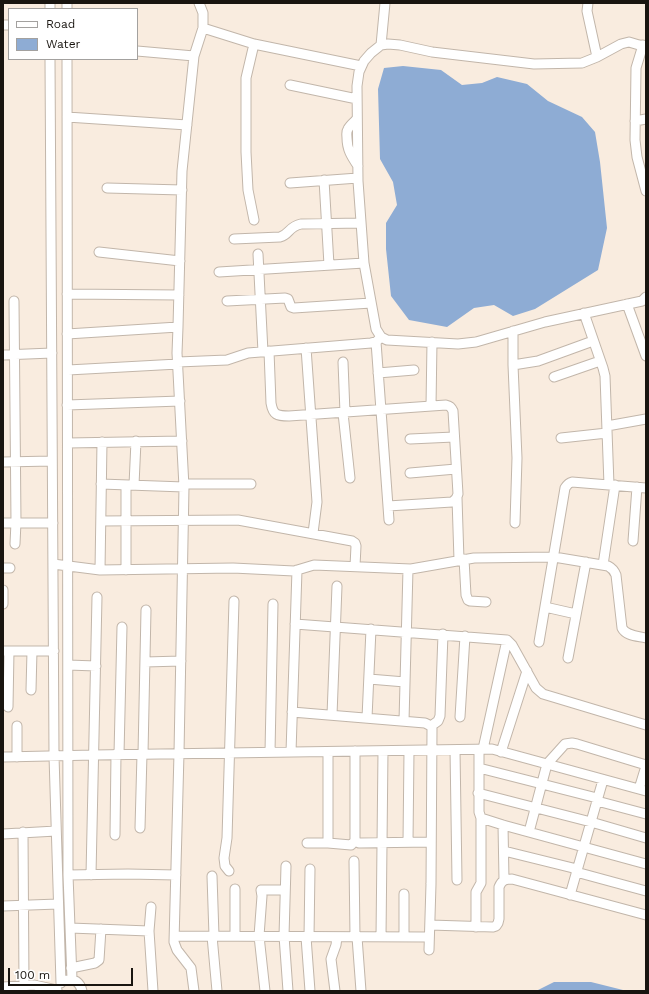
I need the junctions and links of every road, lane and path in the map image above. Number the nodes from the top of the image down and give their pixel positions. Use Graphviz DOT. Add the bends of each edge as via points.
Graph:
graph roads {
  1 [pos="199,3"];
  2 [pos="385,3"];
  3 [pos="588,3"];
  4 [pos="203,28"];
  5 [pos="254,44"];
  6 [pos="381,45"];
  7 [pos="644,45"];
  8 [pos="138,51"];
  9 [pos="194,56"];
  10 [pos="597,57"];
  11 [pos="50,60"];
  12 [pos="67,60"];
  13 [pos="361,66"];
  14 [pos="290,85"];
  15 [pos="357,99"];
  16 [pos="67,117"];
  17 [pos="646,119"];
  18 [pos="635,121"];
  19 [pos="187,125"];
  20 [pos="644,171"];
  21 [pos="358,178"];
  22 [pos="324,180"];
  23 [pos="290,183"];
  24 [pos="107,188"];
  25 [pos="182,190"];
  26 [pos="646,191"];
  27 [pos="254,220"];
  28 [pos="361,223"];
  29 [pos="327,224"];
  30 [pos="234,239"];
  31 [pos="99,252"];
  32 [pos="258,254"];
  33 [pos="180,260"];
  34 [pos="364,262"];
  35 [pos="329,265"];
  36 [pos="259,270"];
  37 [pos="219,272"];
  38 [pos="67,294"];
  39 [pos="179,295"];
  40 [pos="646,297"];
  41 [pos="261,299"];
  42 [pos="14,301"];
  43 [pos="227,301"];
  44 [pos="371,303"];
  45 [pos="627,304"];
  46 [pos="584,313"];
  47 [pos="178,327"];
  48 [pos="513,331"];
  49 [pos="68,334"];
  50 [pos="379,340"];
  51 [pos="593,341"];
  52 [pos="432,342"];
  53 [pos="306,348"];
  54 [pos="266,352"];
  55 [pos="52,353"];
  56 [pos="15,354"];
  57 [pos="3,355"];
  58 [pos="646,356"];
  59 [pos="600,361"];
  60 [pos="343,362"];
  61 [pos="178,363"];
  62 [pos="513,366"];
  63 [pos="68,370"];
  64 [pos="414,370"];
  65 [pos="378,372"];
  66 [pos="554,377"];
  67 [pos="180,401"];
  68 [pos="68,405"];
  69 [pos="430,406"];
  70 [pos="381,410"];
  71 [pos="344,413"];
  72 [pos="310,415"];
  73 [pos="646,418"];
  74 [pos="607,430"];
  75 [pos="454,437"];
  76 [pos="561,438"];
  77 [pos="410,439"];
  78 [pos="136,441"];
  79 [pos="182,441"];
  80 [pos="102,442"];
  81 [pos="68,443"];
  82 [pos="52,461"];
  83 [pos="3,462"];
  84 [pos="16,462"];
  85 [pos="456,470"];
  86 [pos="68,473"];
  87 [pos="410,473"];
  88 [pos="52,474"];
  89 [pos="350,478"];
  90 [pos="101,484"];
  91 [pos="251,484"];
  92 [pos="130,485"];
  93 [pos="184,485"];
  94 [pos="612,485"];
  95 [pos="642,487"];
  96 [pos="457,498"];
  97 [pos="388,506"];
  98 [pos="184,520"];
  99 [pos="389,520"];
  100 [pos="126,521"];
  101 [pos="16,522"];
  102 [pos="101,522"];
  103 [pos="3,523"];
  104 [pos="53,523"];
  105 [pos="515,523"];
  106 [pos="313,533"];
  107 [pos="633,541"];
  108 [pos="15,544"];
  109 [pos="554,556"];
  110 [pos="461,560"];
  111 [pos="586,562"];
  112 [pos="53,564"];
  113 [pos="603,565"];
  114 [pos="68,566"];
  115 [pos="355,566"];
  116 [pos="183,568"];
  117 [pos="408,569"];
  118 [pos="100,570"];
  119 [pos="126,570"];
  120 [pos="297,570"];
  121 [pos="337,586"];
  122 [pos="3,590"];
  123 [pos="97,597"];
  124 [pos="234,601"];
  125 [pos="486,602"];
  126 [pos="3,604"];
  127 [pos="273,604"];
  128 [pos="545,607"];
  129 [pos="146,610"];
  130 [pos="576,614"];
  131 [pos="295,624"];
  132 [pos="122,627"];
  133 [pos="335,627"];
  134 [pos="371,629"];
  135 [pos="406,632"];
  136 [pos="443,634"];
  137 [pos="466,636"];
  138 [pos="646,638"];
  139 [pos="507,640"];
  140 [pos="539,642"];
  141 [pos="6,651"];
  142 [pos="32,651"];
  143 [pos="54,651"];
  144 [pos="568,658"];
  145 [pos="181,660"];
  146 [pos="145,662"];
  147 [pos="68,665"];
  148 [pos="96,666"];
  149 [pos="527,671"];
  150 [pos="369,679"];
  151 [pos="405,682"];
  152 [pos="31,690"];
  153 [pos="8,707"];
  154 [pos="292,712"];
  155 [pos="332,715"];
  156 [pos="460,717"];
  157 [pos="367,718"];
  158 [pos="404,721"];
  159 [pos="646,725"];
  160 [pos="17,726"];
  161 [pos="431,726"];
  162 [pos="409,750"];
  163 [pos="431,750"];
  164 [pos="455,750"];
  165 [pos="481,750"];
  166 [pos="355,751"];
  167 [pos="383,751"];
  168 [pos="270,752"];
  169 [pos="291,752"];
  170 [pos="328,752"];
  171 [pos="501,752"];
  172 [pos="179,753"];
  173 [pos="230,753"];
  174 [pos="117,754"];
  175 [pos="142,754"];
  176 [pos="68,755"];
  177 [pos="94,755"];
  178 [pos="54,756"];
  179 [pos="3,757"];
  180 [pos="17,757"];
  181 [pos="547,764"];
  182 [pos="646,766"];
  183 [pos="479,768"];
  184 [pos="603,780"];
  185 [pos="542,784"];
  186 [pos="642,790"];
  187 [pos="478,793"];
  188 [pos="597,799"];
  189 [pos="536,808"];
  190 [pos="646,814"];
  191 [pos="482,818"];
  192 [pos="591,822"];
  193 [pos="503,825"];
  194 [pos="140,828"];
  195 [pos="56,831"];
  196 [pos="23,832"];
  197 [pos="529,832"];
  198 [pos="3,834"];
  199 [pos="115,835"];
  200 [pos="646,838"];
  201 [pos="355,842"];
  202 [pos="408,842"];
  203 [pos="431,842"];
  204 [pos="307,843"];
  205 [pos="328,843"];
  206 [pos="382,843"];
  207 [pos="584,846"];
  208 [pos="504,851"];
  209 [pos="354,861"];
  210 [pos="646,864"];
  211 [pos="286,866"];
  212 [pos="310,869"];
  213 [pos="229,871"];
  214 [pos="577,871"];
  215 [pos="91,874"];
  216 [pos="68,875"];
  217 [pos="176,875"];
  218 [pos="212,876"];
  219 [pos="457,880"];
  220 [pos="504,880"];
  221 [pos="235,889"];
  222 [pos="285,890"];
  223 [pos="646,891"];
  224 [pos="404,894"];
  225 [pos="570,895"];
  226 [pos="58,904"];
  227 [pos="3,906"];
  228 [pos="24,906"];
  229 [pos="151,907"];
  230 [pos="646,915"];
  231 [pos="430,925"];
  232 [pos="476,927"];
  233 [pos="70,928"];
  234 [pos="101,929"];
  235 [pos="149,931"];
  236 [pos="175,936"];
  237 [pos="213,936"];
  238 [pos="235,936"];
  239 [pos="259,936"];
  240 [pos="284,936"];
  241 [pos="307,937"];
  242 [pos="337,937"];
  243 [pos="356,937"];
  244 [pos="381,937"];
  245 [pos="404,937"];
  246 [pos="429,937"];
  247 [pos="429,950"];
  248 [pos="71,968"];
  249 [pos="72,979"];
  250 [pos="3,987"];
  251 [pos="22,987"];
  252 [pos="58,988"];
  253 [pos="82,991"];
  254 [pos="154,991"];
  255 [pos="194,991"];
  256 [pos="217,991"];
  257 [pos="265,991"];
  258 [pos="288,991"];
  259 [pos="310,991"];
  260 [pos="335,991"];
  261 [pos="361,991"];
  1 -- 4 [label="street" via="203,13"];
  2 -- 6 [label="street"];
  3 -- 10 [label="street" via="587,11"];
  4 -- 5 [label="street"];
  4 -- 9 [label="street"];
  5 -- 13 [label="street"];
  5 -- 27 [label="street" via="246,78 248,190"];
  6 -- 10 [label="street" via="400,45 432,52 534,64 582,63"];
  6 -- 13 [label="street"];
  7 -- 10 [label="street" via="629,42 621,44"];
  7 -- 18 [label="street" via="636,68"];
  8 -- 9 [label="street"];
  9 -- 19 [label="street"];
  11 -- 55 [label="street"];
  12 -- 16 [label="street"];
  13 -- 15 [label="street"];
  14 -- 15 [label="street"];
  15 -- 21 [label="street"];
  16 -- 19 [label="street"];
  16 -- 38 [label="street"];
  17 -- 18 [label="street"];
  18 -- 20 [label="street" via="637,157"];
  19 -- 25 [label="street"];
  20 -- 26 [label="street"];
  21 -- 22 [label="street"];
  21 -- 28 [label="street"];
  22 -- 23 [label="street"];
  22 -- 29 [label="street"];
  24 -- 25 [label="street"];
  25 -- 33 [label="street"];
  28 -- 29 [label="street"];
  28 -- 34 [label="street"];
  29 -- 30 [label="street" via="300,224 280,237"];
  29 -- 35 [label="street"];
  31 -- 33 [label="street"];
  32 -- 36 [label="street"];
  33 -- 39 [label="street"];
  34 -- 35 [label="street"];
  34 -- 44 [label="street"];
  35 -- 36 [label="street"];
  36 -- 37 [label="street"];
  36 -- 41 [label="street"];
  38 -- 39 [label="street"];
  38 -- 49 [label="street"];
  39 -- 47 [label="street"];
  40 -- 45 [label="street" via="642,301"];
  41 -- 43 [label="street"];
  41 -- 44 [label="street" via="287,298 294,308"];
  41 -- 54 [label="street"];
  42 -- 56 [label="street"];
  44 -- 50 [label="street"];
  45 -- 46 [label="street"];
  45 -- 58 [label="street"];
  46 -- 48 [label="street"];
  46 -- 51 [label="street"];
  47 -- 49 [label="street"];
  47 -- 61 [label="street"];
  48 -- 52 [label="street" via="476,342"];
  48 -- 62 [label="street"];
  49 -- 63 [label="street"];
  50 -- 52 [label="street"];
  50 -- 53 [label="street"];
  50 -- 65 [label="street"];
  51 -- 59 [label="street"];
  51 -- 62 [label="street" via="538,361"];
  52 -- 69 [label="street"];
  53 -- 54 [label="street"];
  53 -- 72 [label="street"];
  54 -- 61 [label="street" via="248,353 227,360"];
  54 -- 72 [label="street" via="274,413 283,416"];
  55 -- 56 [label="street"];
  55 -- 82 [label="street"];
  56 -- 57 [label="street"];
  56 -- 84 [label="street"];
  59 -- 66 [label="street"];
  59 -- 74 [label="street" via="604,376"];
  60 -- 71 [label="street"];
  61 -- 63 [label="street"];
  61 -- 67 [label="street"];
  62 -- 105 [label="street" via="517,458"];
  63 -- 68 [label="street"];
  64 -- 65 [label="street"];
  65 -- 70 [label="street"];
  67 -- 68 [label="street"];
  67 -- 79 [label="street"];
  68 -- 81 [label="street"];
  69 -- 70 [label="street"];
  69 -- 75 [label="street" via="446,405 451,408"];
  70 -- 71 [label="street"];
  70 -- 97 [label="street"];
  71 -- 72 [label="street"];
  71 -- 89 [label="street"];
  72 -- 106 [label="street" via="317,502"];
  73 -- 74 [label="street"];
  74 -- 76 [label="street"];
  74 -- 94 [label="street"];
  75 -- 77 [label="street"];
  75 -- 85 [label="street"];
  78 -- 79 [label="street"];
  78 -- 80 [label="street"];
  78 -- 92 [label="street"];
  79 -- 93 [label="street"];
  80 -- 81 [label="street"];
  80 -- 90 [label="street"];
  81 -- 86 [label="street"];
  82 -- 84 [label="street"];
  82 -- 88 [label="street"];
  83 -- 84 [label="street"];
  84 -- 101 [label="street"];
  85 -- 87 [label="street"];
  85 -- 96 [label="street"];
  86 -- 88 [label="street"];
  86 -- 114 [label="street"];
  88 -- 104 [label="street"];
  90 -- 92 [label="street"];
  90 -- 102 [label="street"];
  91 -- 93 [label="street"];
  92 -- 93 [label="street"];
  92 -- 100 [label="street"];
  93 -- 98 [label="street"];
  94 -- 95 [label="street"];
  94 -- 109 [label="street" via="572,482 567,485"];
  94 -- 113 [label="street"];
  95 -- 107 [label="street"];
  96 -- 97 [label="street" via="452,502"];
  96 -- 110 [label="street"];
  97 -- 99 [label="street"];
  98 -- 100 [label="street"];
  98 -- 106 [label="street" via="238,520"];
  98 -- 116 [label="street"];
  100 -- 102 [label="street"];
  100 -- 119 [label="street"];
  101 -- 103 [label="street"];
  101 -- 104 [label="street"];
  101 -- 108 [label="street"];
  102 -- 118 [label="street"];
  104 -- 112 [label="street"];
  106 -- 115 [label="street" via="355,543"];
  109 -- 110 [label="street"];
  109 -- 111 [label="street"];
  109 -- 128 [label="street"];
  110 -- 117 [label="street"];
  110 -- 125 [label="street" via="468,600"];
  111 -- 113 [label="street"];
  111 -- 130 [label="street"];
  112 -- 114 [label="street"];
  112 -- 143 [label="street"];
  113 -- 138 [label="street" via="612,568 616,575 623,631"];
  114 -- 118 [label="street"];
  114 -- 147 [label="street"];
  115 -- 117 [label="street"];
  115 -- 120 [label="street" via="314,565"];
  116 -- 119 [label="street"];
  116 -- 120 [label="street"];
  116 -- 145 [label="street"];
  117 -- 135 [label="street"];
  118 -- 119 [label="street"];
  120 -- 131 [label="street"];
  121 -- 133 [label="street"];
  122 -- 126 [label="street"];
  123 -- 148 [label="street"];
  124 -- 173 [label="street"];
  127 -- 168 [label="street"];
  128 -- 130 [label="street"];
  128 -- 140 [label="street"];
  129 -- 146 [label="street"];
  130 -- 144 [label="street"];
  131 -- 133 [label="street"];
  131 -- 154 [label="street"];
  132 -- 174 [label="street"];
  133 -- 134 [label="street"];
  133 -- 155 [label="street"];
  134 -- 135 [label="street"];
  134 -- 150 [label="street"];
  135 -- 136 [label="street"];
  135 -- 151 [label="street"];
  136 -- 137 [label="street"];
  136 -- 161 [label="street" via="440,716"];
  137 -- 139 [label="street"];
  137 -- 156 [label="street"];
  139 -- 149 [label="street"];
  139 -- 165 [label="street"];
  141 -- 142 [label="street"];
  141 -- 153 [label="street"];
  142 -- 143 [label="street"];
  142 -- 152 [label="street"];
  143 -- 178 [label="street"];
  145 -- 146 [label="street"];
  145 -- 172 [label="street"];
  146 -- 175 [label="street"];
  147 -- 148 [label="street"];
  147 -- 176 [label="street"];
  148 -- 177 [label="street"];
  149 -- 159 [label="street" via="536,688 543,694"];
  149 -- 171 [label="street"];
  150 -- 151 [label="street"];
  150 -- 157 [label="street"];
  151 -- 158 [label="street"];
  154 -- 155 [label="street"];
  154 -- 169 [label="street"];
  155 -- 157 [label="street"];
  157 -- 158 [label="street"];
  158 -- 161 [label="street"];
  160 -- 180 [label="street"];
  161 -- 163 [label="street"];
  162 -- 163 [label="street"];
  162 -- 167 [label="street"];
  162 -- 202 [label="street"];
  163 -- 164 [label="street"];
  163 -- 203 [label="street"];
  164 -- 165 [label="street"];
  164 -- 219 [label="street"];
  165 -- 171 [label="street" via="492,749"];
  165 -- 183 [label="street"];
  166 -- 167 [label="street"];
  166 -- 170 [label="street"];
  166 -- 201 [label="street"];
  167 -- 206 [label="street"];
  168 -- 169 [label="street"];
  168 -- 173 [label="street"];
  169 -- 170 [label="street"];
  170 -- 205 [label="street"];
  171 -- 181 [label="street"];
  172 -- 173 [label="street"];
  172 -- 175 [label="street"];
  172 -- 217 [label="street"];
  173 -- 213 [label="street" via="224,858"];
  174 -- 175 [label="street"];
  174 -- 177 [label="street"];
  174 -- 199 [label="street"];
  175 -- 194 [label="street"];
  176 -- 177 [label="street"];
  176 -- 178 [label="street"];
  176 -- 216 [label="street"];
  177 -- 215 [label="street"];
  178 -- 180 [label="street"];
  178 -- 195 [label="street"];
  179 -- 180 [label="street"];
  181 -- 182 [label="street" via="565,744 572,743"];
  181 -- 184 [label="street"];
  181 -- 185 [label="street"];
  182 -- 186 [label="street"];
  183 -- 185 [label="street"];
  183 -- 187 [label="street"];
  184 -- 186 [label="street"];
  184 -- 188 [label="street"];
  185 -- 188 [label="street"];
  185 -- 189 [label="street"];
  187 -- 189 [label="street"];
  187 -- 191 [label="street" via="479,812"];
  188 -- 190 [label="street"];
  188 -- 192 [label="street"];
  189 -- 192 [label="street"];
  189 -- 197 [label="street"];
  191 -- 193 [label="street"];
  191 -- 232 [label="street" via="481,883 476,892"];
  192 -- 200 [label="street"];
  192 -- 207 [label="street"];
  193 -- 197 [label="street"];
  193 -- 208 [label="street"];
  195 -- 196 [label="street"];
  195 -- 226 [label="street"];
  196 -- 198 [label="street"];
  196 -- 228 [label="street"];
  197 -- 207 [label="street"];
  201 -- 205 [label="street" via="351,845"];
  201 -- 206 [label="street"];
  202 -- 203 [label="street"];
  202 -- 206 [label="street"];
  203 -- 231 [label="street"];
  204 -- 205 [label="street"];
  206 -- 244 [label="street"];
  207 -- 210 [label="street"];
  207 -- 214 [label="street"];
  208 -- 214 [label="street"];
  208 -- 220 [label="street"];
  209 -- 243 [label="street"];
  211 -- 222 [label="street"];
  212 -- 241 [label="street"];
  214 -- 223 [label="street"];
  214 -- 225 [label="street"];
  215 -- 216 [label="street"];
  215 -- 217 [label="street"];
  216 -- 233 [label="street"];
  217 -- 236 [label="street"];
  218 -- 237 [label="street"];
  220 -- 225 [label="street" via="512,879"];
  220 -- 232 [label="street" via="499,887 498,923 493,927"];
  221 -- 238 [label="street"];
  222 -- 239 [label="street" via="261,890"];
  222 -- 240 [label="street"];
  224 -- 245 [label="street"];
  225 -- 230 [label="street"];
  226 -- 228 [label="street"];
  226 -- 252 [label="street"];
  227 -- 228 [label="street"];
  228 -- 251 [label="street"];
  229 -- 235 [label="street"];
  231 -- 232 [label="street"];
  231 -- 246 [label="street"];
  233 -- 234 [label="street"];
  233 -- 248 [label="street"];
  234 -- 235 [label="street"];
  234 -- 248 [label="street" via="100,960"];
  235 -- 254 [label="street"];
  236 -- 237 [label="street"];
  236 -- 255 [label="street" via="176,946 191,968"];
  237 -- 238 [label="street"];
  237 -- 256 [label="street"];
  238 -- 239 [label="street"];
  239 -- 240 [label="street"];
  239 -- 257 [label="street"];
  240 -- 241 [label="street"];
  240 -- 258 [label="street"];
  241 -- 242 [label="street"];
  241 -- 259 [label="street"];
  242 -- 243 [label="street"];
  242 -- 260 [label="street" via="332,959"];
  243 -- 244 [label="street"];
  243 -- 261 [label="street"];
  244 -- 245 [label="street"];
  245 -- 246 [label="street"];
  246 -- 247 [label="street"];
  248 -- 249 [label="street"];
  249 -- 252 [label="street" via="65,980"];
  249 -- 253 [label="street" via="81,986"];
  250 -- 251 [label="street"];
  251 -- 252 [label="street" via="34,985"];
}
